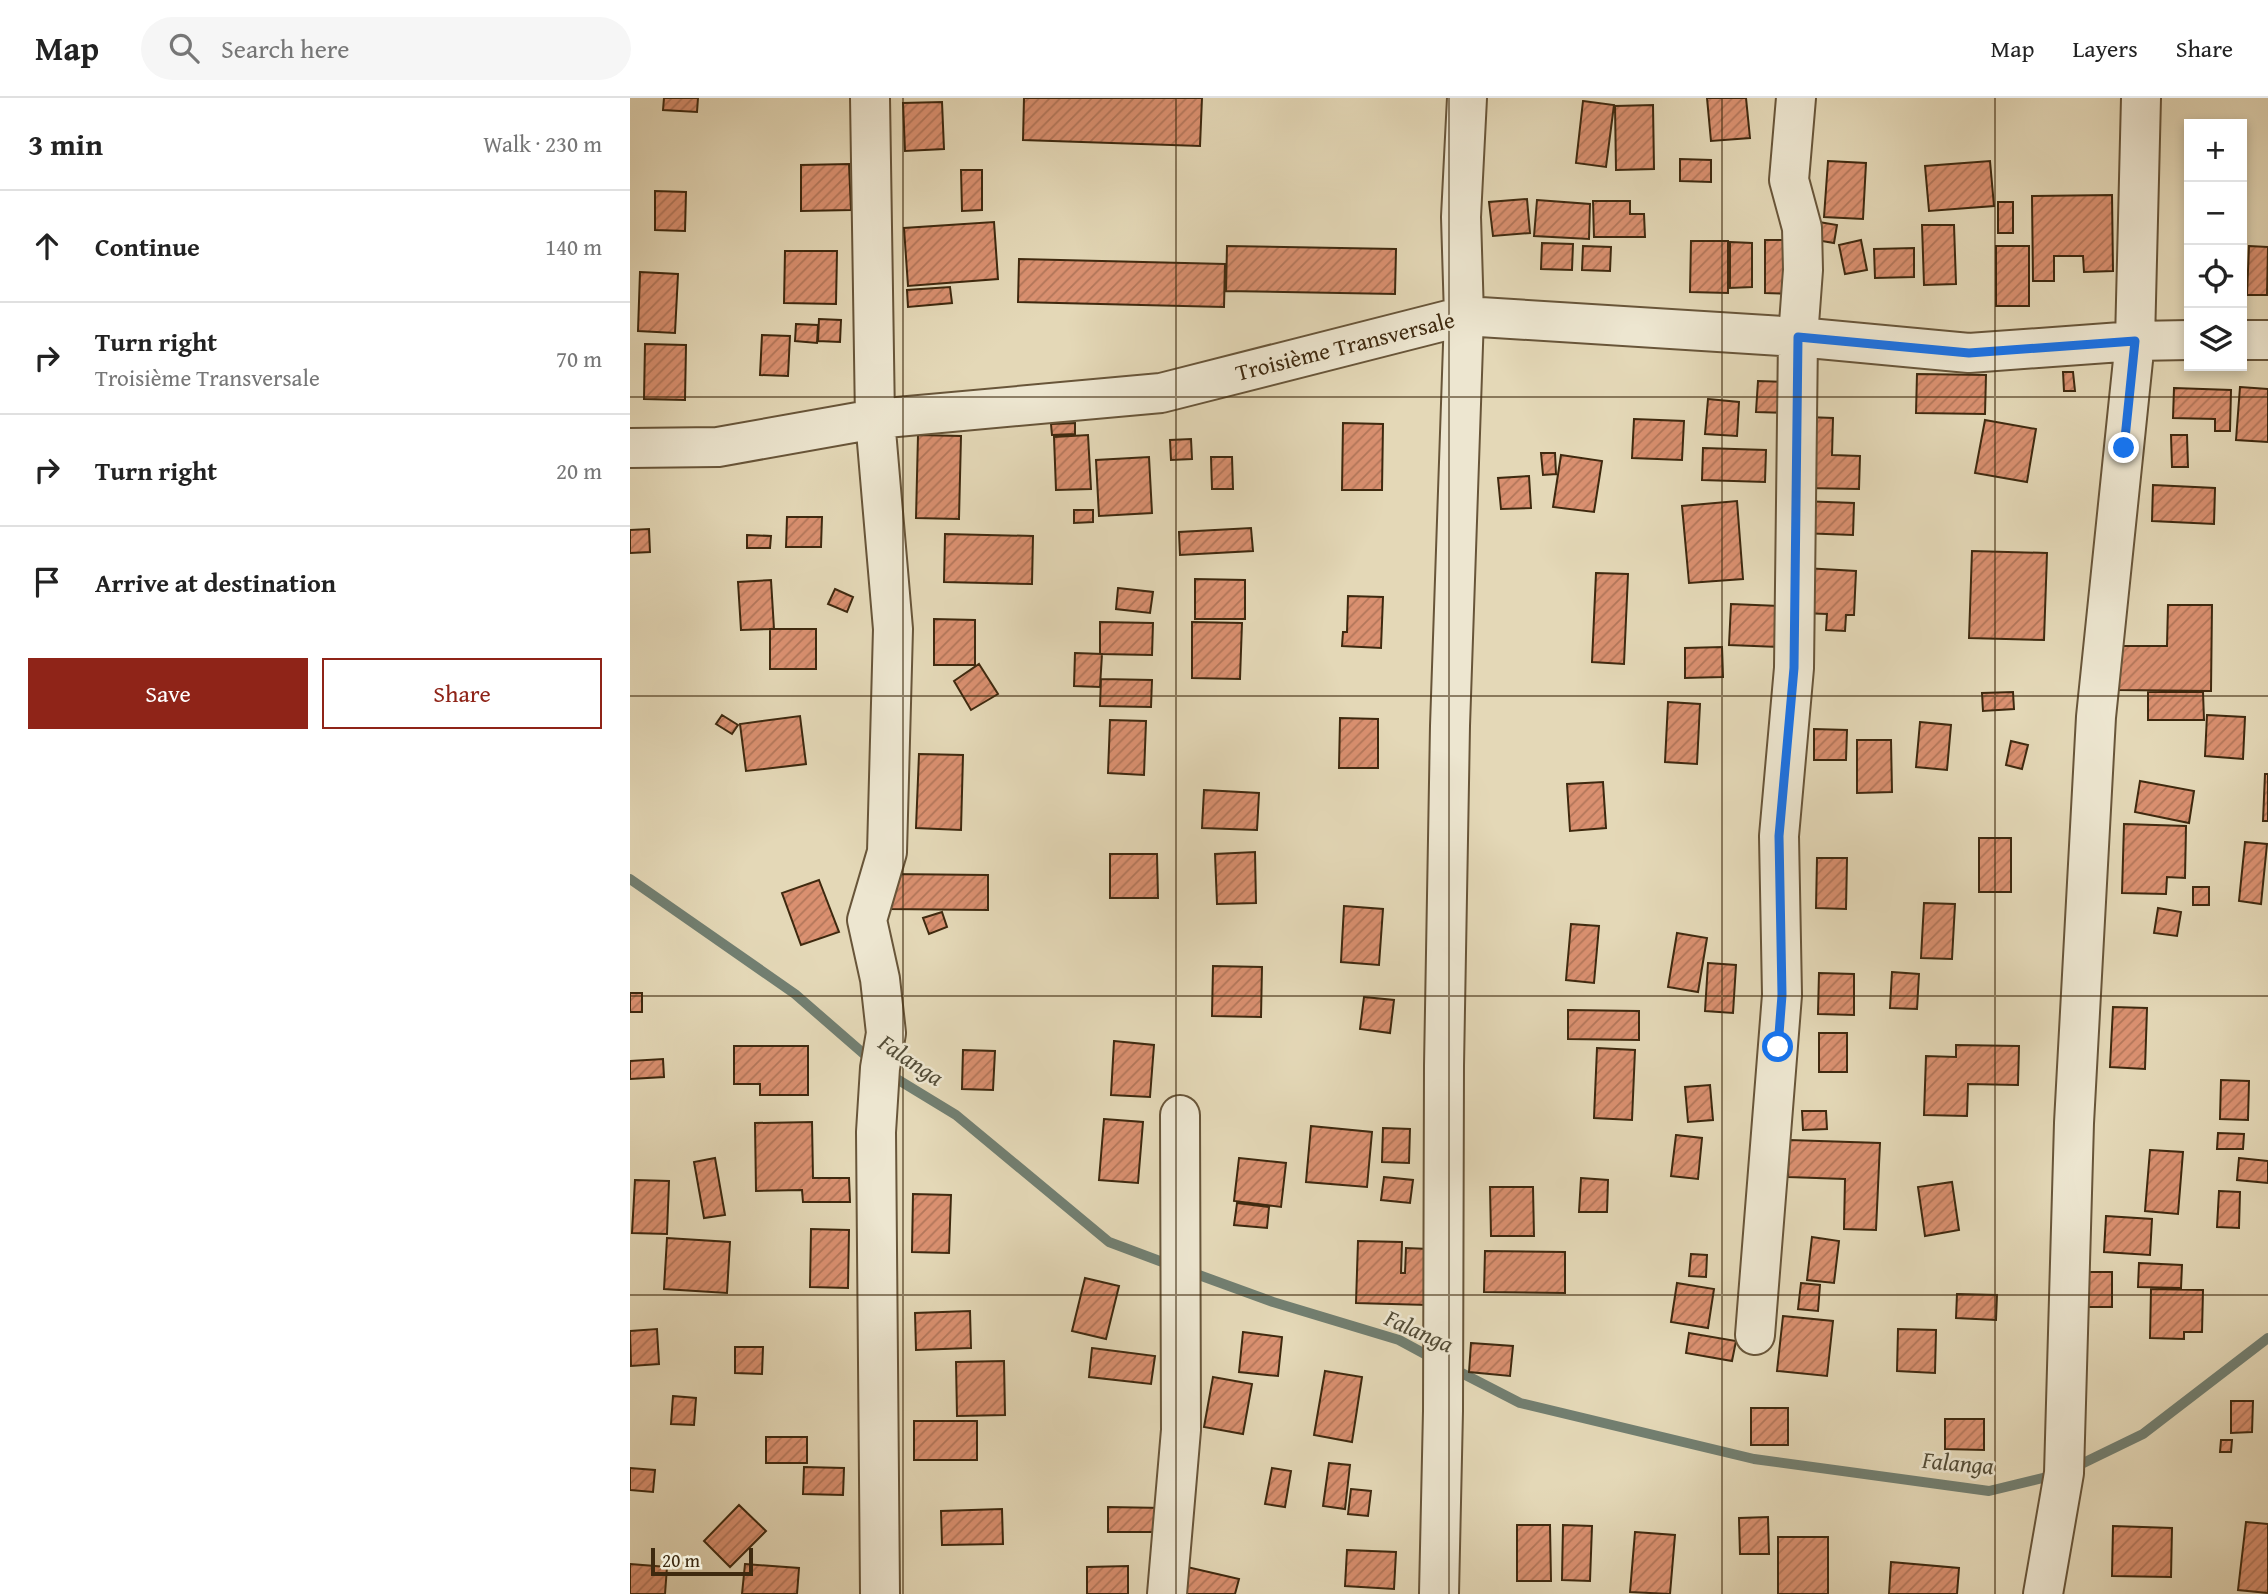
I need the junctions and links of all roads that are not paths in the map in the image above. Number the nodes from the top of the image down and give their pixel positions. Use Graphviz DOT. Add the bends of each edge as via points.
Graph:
graph roads {
  1 [pos="870,98"];
  2 [pos="1467,98"];
  3 [pos="1796,98"];
  4 [pos="2141,98"];
  5 [pos="1464,316"];
  6 [pos="1798,337"];
  7 [pos="2184,340"];
  8 [pos="2247,340"];
  9 [pos="2268,340"];
  10 [pos="2135,341"];
  11 [pos="875,419"];
  12 [pos="630,448"];
  13 [pos="1180,1115"];
  14 [pos="1755,1335"];
  15 [pos="880,1594"];
  16 [pos="1167,1594"];
  17 [pos="1439,1594"];
  18 [pos="2043,1594"];
  1 -- 11 [label="street"];
  2 -- 5 [label="street" via="1461,217"];
  3 -- 6 [label="street" via="1789,180 1802,228 1804,270"];
  4 -- 10 [label="street"];
  5 -- 6 [label="street, Troisième Transversale"];
  5 -- 11 [label="street, Troisième Transversale" via="1161,393"];
  5 -- 17 [label="street" via="1450,726"];
  6 -- 10 [label="street, Troisième Transversale" via="1969,353"];
  6 -- 14 [label="street" via="1794,668 1779,836 1782,995"];
  7 -- 10 [label="street, Troisième Transversale"];
  8 -- 9 [label="street"];
  10 -- 18 [label="street" via="2096,717 2074,1123 2064,1473"];
  11 -- 12 [label="street, Troisième Transversale" via="718,447"];
  11 -- 15 [label="street" via="893,628 887,852 867,920 886,1034 876,1132"];
  13 -- 16 [label="street" via="1181,1430"];
}
